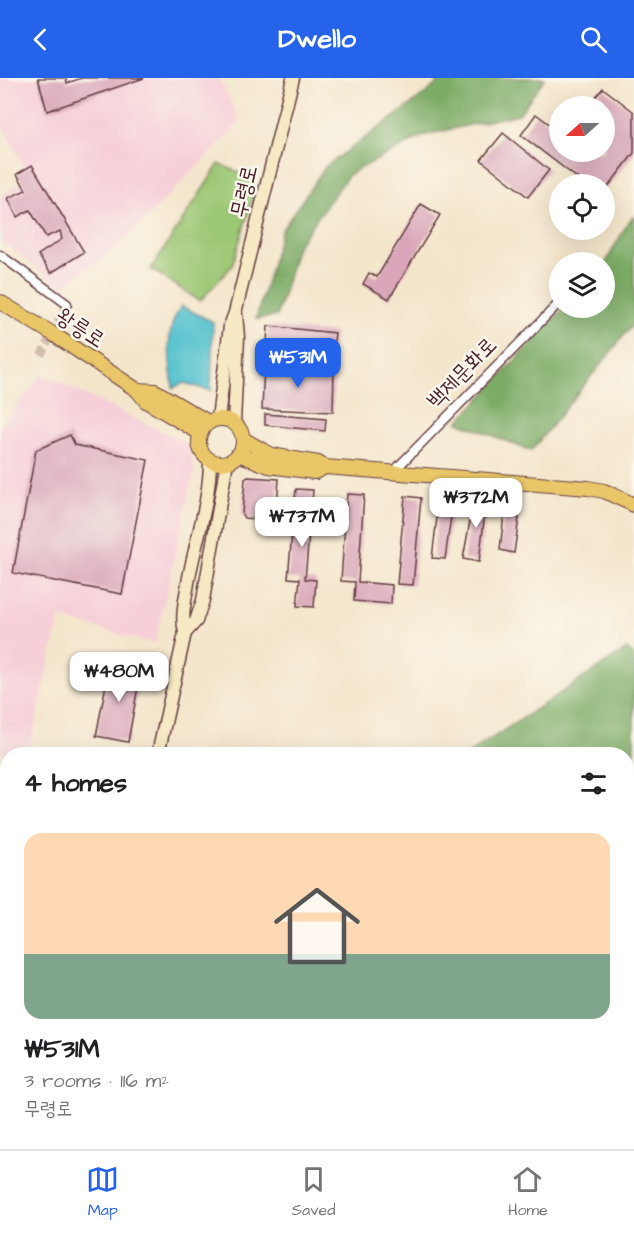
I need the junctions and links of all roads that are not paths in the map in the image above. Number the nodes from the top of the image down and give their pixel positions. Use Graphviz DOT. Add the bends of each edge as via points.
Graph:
graph roads {
  1 [pos="293,78"];
  2 [pos="0,255"];
  3 [pos="0,302"];
  4 [pos="67,304"];
  5 [pos="236,313"];
  6 [pos="549,313"];
  7 [pos="234,423"];
  8 [pos="209,424"];
  9 [pos="243,439"];
  10 [pos="232,458"];
  11 [pos="210,460"];
  12 [pos="324,467"];
  13 [pos="393,472"];
  14 [pos="634,505"];
  15 [pos="185,633"];
  16 [pos="160,747"];
  1 -- 5 [label="main road, 무령로"];
  2 -- 4 [label="street"];
  3 -- 8 [label="main road, 왕릉로" via="137,390 146,401"];
  5 -- 7 [label="main road, 무령로"];
  5 -- 8 [label="main road, 무령로"];
  6 -- 13 [label="street, 백제문화로"];
  7 -- 8 [label="main road"];
  7 -- 9 [label="main road"];
  8 -- 11 [label="main road" via="199,445"];
  9 -- 10 [label="main road"];
  9 -- 12 [label="main road" via="271,455"];
  10 -- 11 [label="main road" via="221,463"];
  10 -- 12 [label="main road" via="315,472"];
  10 -- 15 [label="main road" via="203,600 196,621"];
  11 -- 15 [label="main road" via="210,483 182,619"];
  12 -- 13 [label="main road"];
  13 -- 14 [label="main road" via="588,488"];
  15 -- 16 [label="main road"];
}
